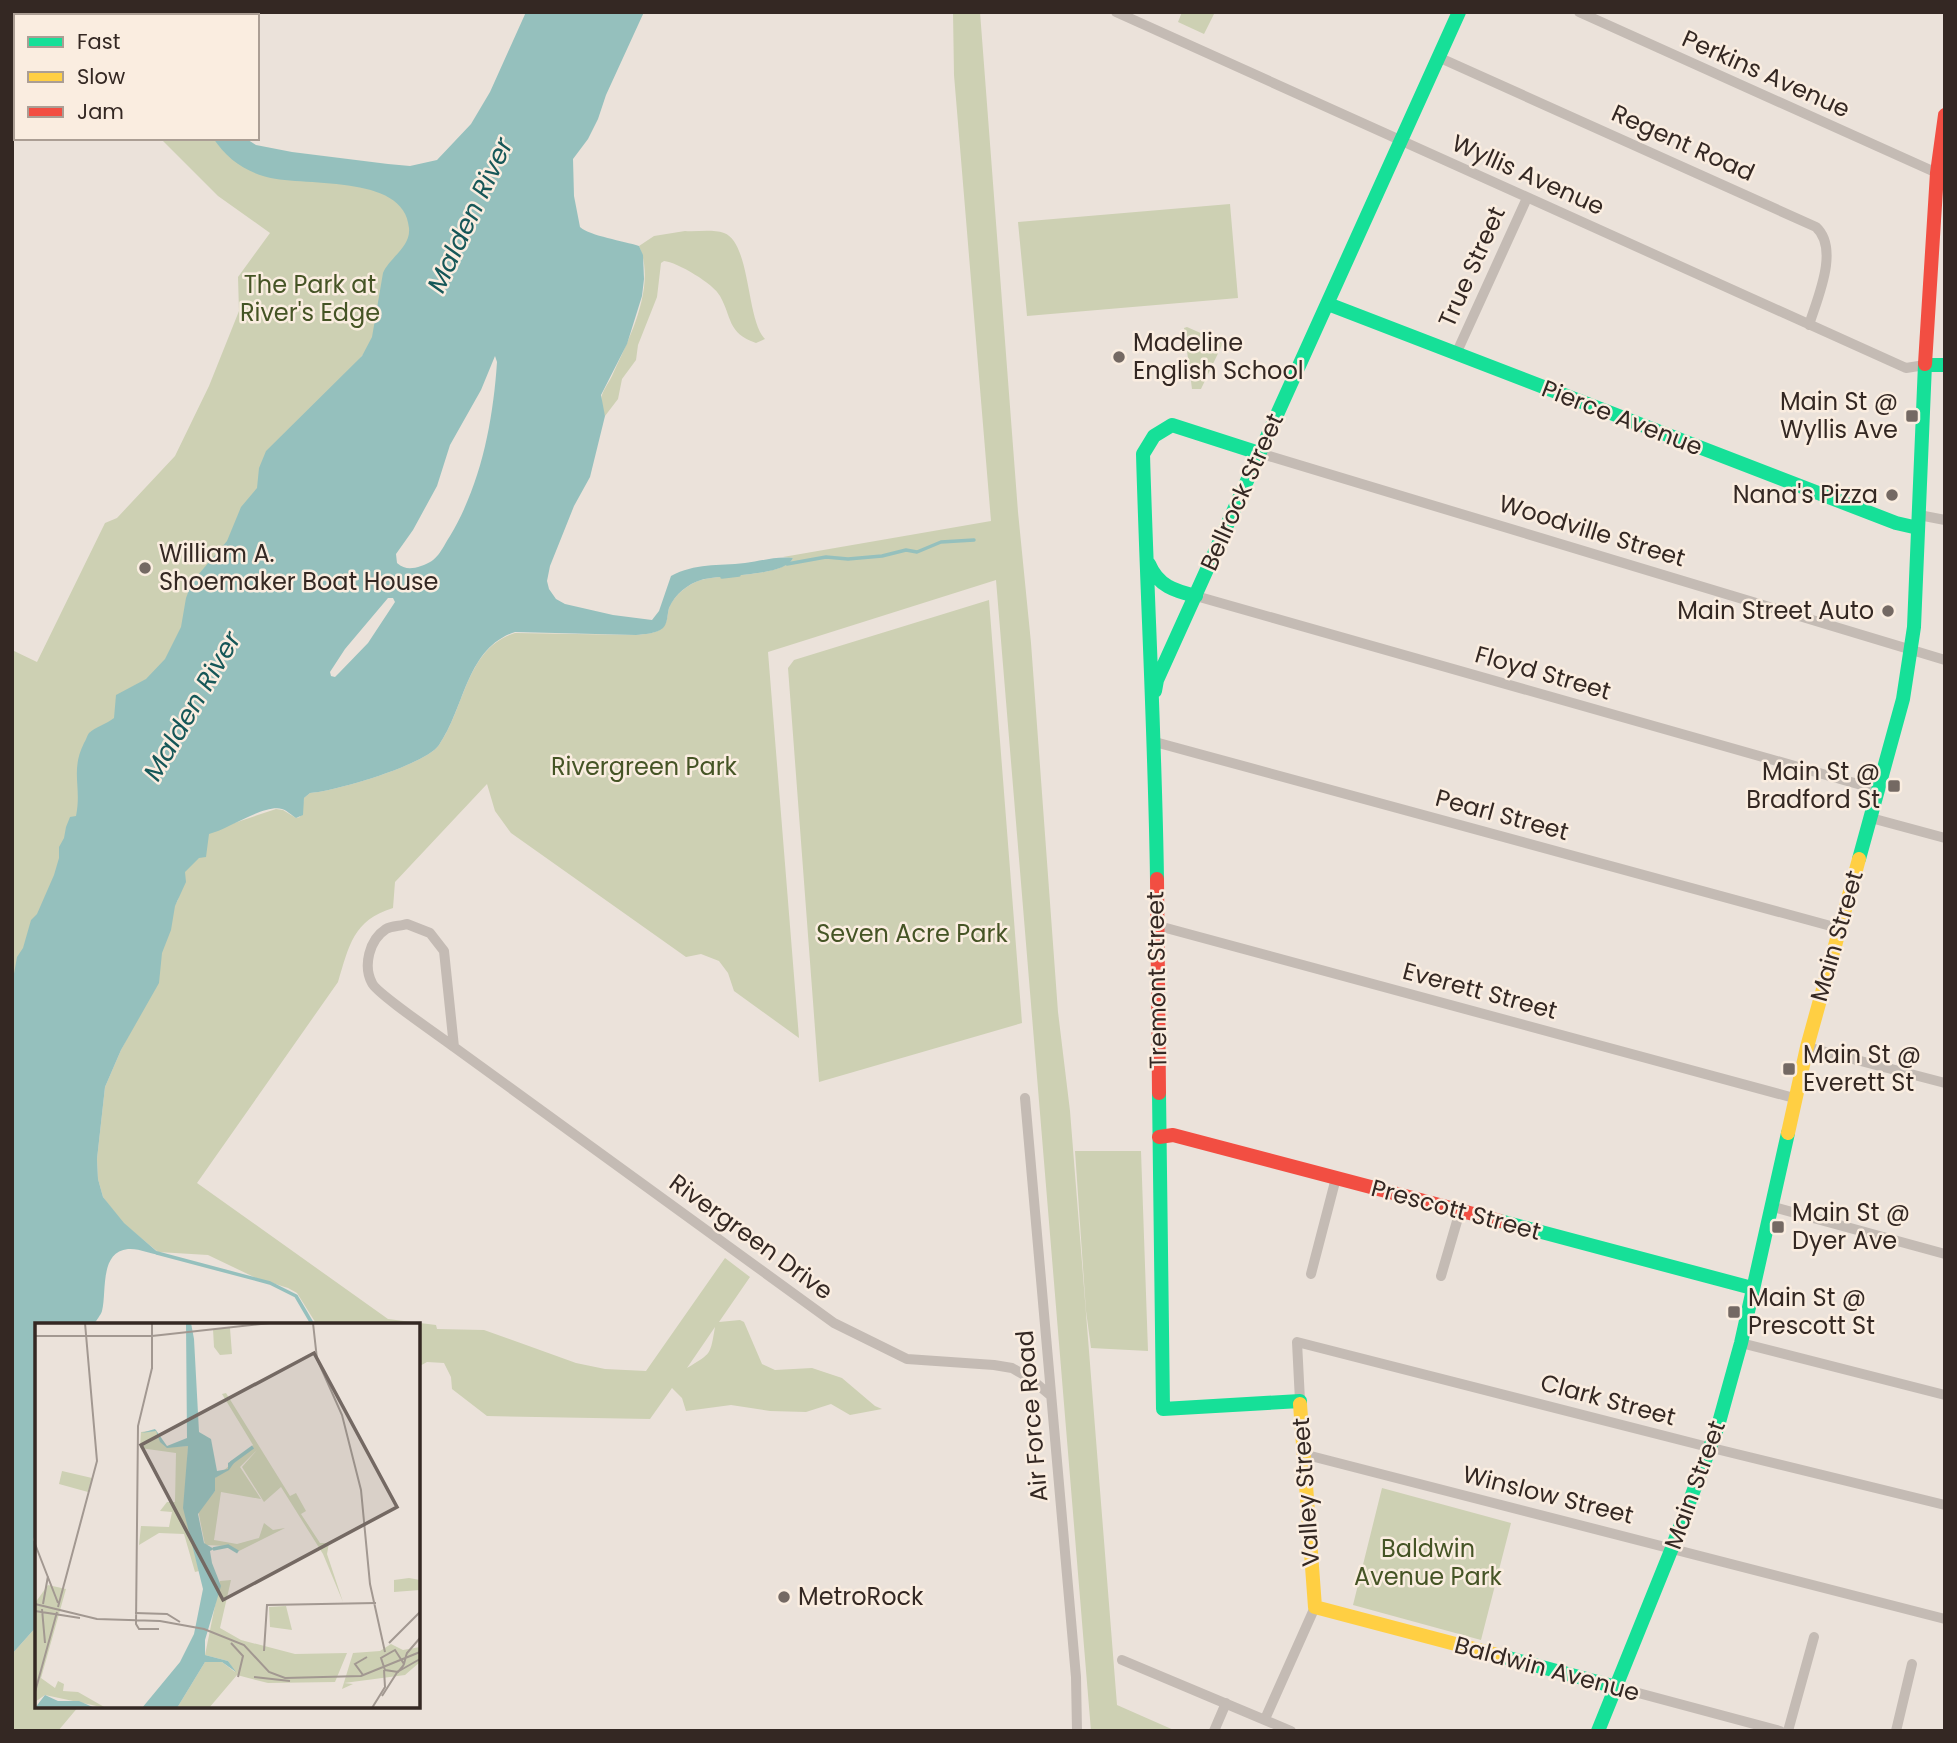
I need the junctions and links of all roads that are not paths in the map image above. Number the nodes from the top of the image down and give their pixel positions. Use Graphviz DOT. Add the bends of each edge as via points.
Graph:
graph roads {
  1 [pos="1116,12"];
  2 [pos="1459,12"];
  3 [pos="1579,12"];
  4 [pos="1438,57"];
  5 [pos="1945,116"];
  6 [pos="1943,132"];
  7 [pos="1402,136"];
  8 [pos="1937,173"];
  9 [pos="1527,198"];
  10 [pos="1328,304"];
  11 [pos="1809,325"];
  12 [pos="1456,354"];
  13 [pos="1925,365"];
  14 [pos="1945,365"];
  15 [pos="1259,453"];
  16 [pos="1945,520"];
  17 [pos="1918,522"];
  18 [pos="1147,551"];
  19 [pos="1196,596"];
  20 [pos="1912,649"];
  21 [pos="1945,660"];
  22 [pos="1153,700"];
  23 [pos="1155,742"];
  24 [pos="1879,790"];
  25 [pos="1871,818"];
  26 [pos="1945,838"];
  27 [pos="1155,925"];
  28 [pos="1838,928"];
  29 [pos="1807,1046"];
  30 [pos="454,1047"];
  31 [pos="1945,1083"];
  32 [pos="1025,1098"];
  33 [pos="1794,1098"];
  34 [pos="1159,1137"];
  35 [pos="1336,1178"];
  36 [pos="1770,1206"];
  37 [pos="1460,1211"];
  38 [pos="1945,1254"];
  39 [pos="1311,1274"];
  40 [pos="1441,1276"];
  41 [pos="1752,1287"];
  42 [pos="1741,1343"];
  43 [pos="1383,1363"];
  44 [pos="1050,1395"];
  45 [pos="1945,1395"];
  46 [pos="1300,1401"];
  47 [pos="1712,1448"];
  48 [pos="1303,1454"];
  49 [pos="1945,1505"];
  50 [pos="1672,1548"];
  51 [pos="1315,1607"];
  52 [pos="1945,1619"];
  53 [pos="1814,1637"];
  54 [pos="1122,1660"];
  55 [pos="1912,1664"];
  56 [pos="1616,1687"];
  57 [pos="1226,1703"];
  58 [pos="1265,1719"];
  59 [pos="1760,1728"];
  60 [pos="1077,1731"];
  61 [pos="1213,1731"];
  62 [pos="1291,1731"];
  63 [pos="1598,1731"];
  64 [pos="1780,1731"];
  65 [pos="1788,1731"];
  66 [pos="1896,1731"];
  1 -- 7 [label="street, Wyllis Avenue"];
  2 -- 4 [label="street, Bellrock Street"];
  3 -- 8 [label="street, Perkins Avenue"];
  4 -- 7 [label="street, Bellrock Street"];
  4 -- 11 [label="street, Regent Road" via="1816,227 1825,239 1827,260"];
  5 -- 6 [label="street, Main Street"];
  6 -- 8 [label="street, Main Street"];
  7 -- 9 [label="street, Wyllis Avenue"];
  7 -- 10 [label="street, Bellrock Street"];
  8 -- 13 [label="street, Main Street"];
  9 -- 11 [label="street, Wyllis Avenue"];
  9 -- 12 [label="street, True Street"];
  10 -- 12 [label="street, Pierce Avenue"];
  10 -- 15 [label="street, Bellrock Street"];
  11 -- 13 [label="street, Wyllis Avenue" via="1906,368"];
  12 -- 17 [label="street, Pierce Avenue" via="1896,523"];
  13 -- 14 [label="street"];
  13 -- 17 [label="street, Main Street"];
  15 -- 18 [label="street, Tremont Street" via="1185,428 1172,425 1160,429 1143,454"];
  15 -- 19 [label="street, Bellrock Street"];
  15 -- 20 [label="street, Woodville Street"];
  16 -- 17 [label="street"];
  17 -- 20 [label="street, Main Street"];
  18 -- 19 [label="street, Tremont Street" via="1161,585"];
  18 -- 22 [label="street, Tremont Street"];
  19 -- 22 [label="street, Bellrock Street" via="1157,680"];
  19 -- 24 [label="street, Floyd Street"];
  20 -- 21 [label="street, Woodville Street"];
  20 -- 24 [label="street, Main Street"];
  22 -- 23 [label="street, Tremont Street"];
  23 -- 27 [label="street, Tremont Street"];
  23 -- 28 [label="street, Pearl Street"];
  24 -- 25 [label="street, Main Street"];
  25 -- 26 [label="street"];
  25 -- 28 [label="street, Main Street"];
  27 -- 33 [label="street, Everett Street"];
  27 -- 34 [label="street, Tremont Street"];
  28 -- 29 [label="street, Main Street"];
  29 -- 31 [label="street"];
  29 -- 33 [label="street, Main Street"];
  30 -- 30 [label="street, Rivergreen Drive" via="444,951 430,933 407,924 385,929 368,954 372,985"];
  30 -- 44 [label="street, Rivergreen Drive" via="834,1323 907,1359 1012,1368"];
  32 -- 44 [label="street, Air Force Road"];
  33 -- 36 [label="street, Main Street"];
  34 -- 35 [label="street, Prescott Street" via="1173,1135"];
  34 -- 46 [label="street, Tremont Street" via="1163,1409"];
  35 -- 37 [label="street, Prescott Street"];
  35 -- 39 [label="street"];
  36 -- 38 [label="street"];
  36 -- 41 [label="street, Main Street"];
  37 -- 40 [label="street"];
  37 -- 41 [label="street, Prescott Street"];
  41 -- 42 [label="street, Main Street"];
  42 -- 45 [label="street"];
  42 -- 47 [label="street, Main Street"];
  43 -- 46 [label="street, Valley Street" via="1297,1342"];
  43 -- 47 [label="street, Clark Street"];
  44 -- 60 [label="street, Air Force Road"];
  46 -- 48 [label="street, Valley Street"];
  47 -- 49 [label="street, Clark Street"];
  47 -- 50 [label="street, Main Street"];
  48 -- 50 [label="street, Winslow Street"];
  48 -- 51 [label="street, Valley Street"];
  50 -- 52 [label="street, Winslow Street"];
  50 -- 56 [label="street, Main Street"];
  51 -- 56 [label="street, Baldwin Avenue"];
  51 -- 58 [label="street, Valley Street"];
  53 -- 65 [label="street"];
  54 -- 57 [label="street"];
  55 -- 66 [label="street"];
  56 -- 59 [label="street, Baldwin Avenue"];
  56 -- 63 [label="street, Main Street"];
  57 -- 58 [label="street"];
  57 -- 61 [label="street"];
  58 -- 62 [label="street"];
  59 -- 64 [label="street, Baldwin Avenue"];
}
